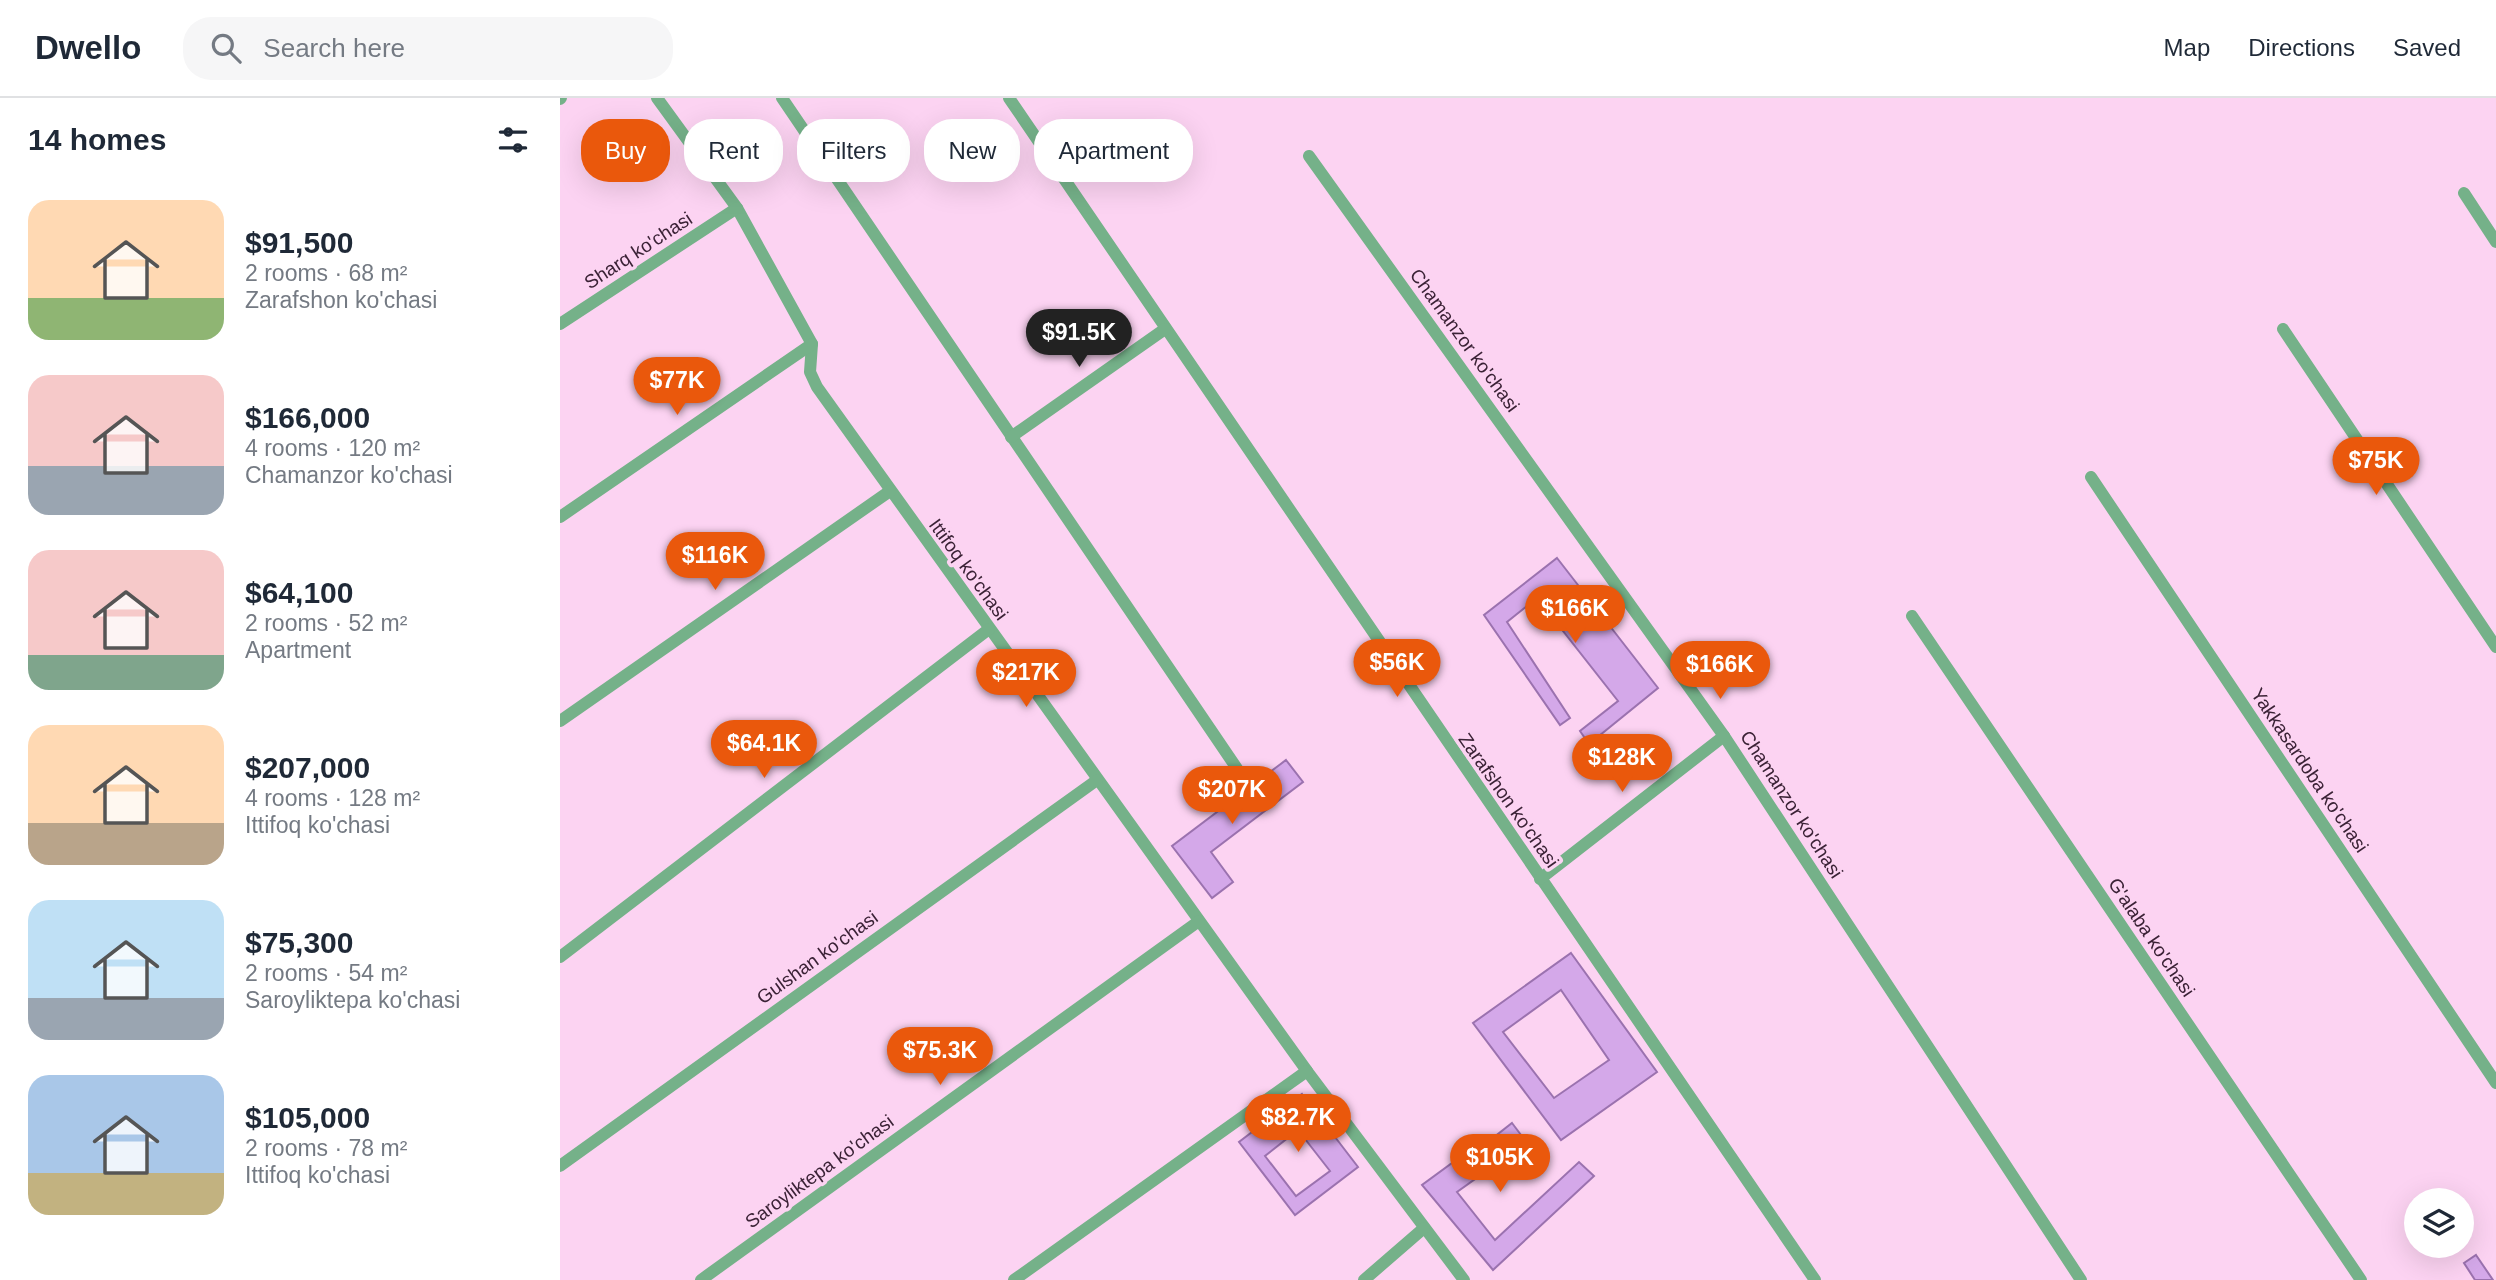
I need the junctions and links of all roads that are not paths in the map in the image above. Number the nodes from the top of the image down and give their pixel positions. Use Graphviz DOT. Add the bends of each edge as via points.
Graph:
graph roads {
  1 [pos="657,98"];
  2 [pos="782,98"];
  3 [pos="1009,98"];
  4 [pos="1309,156"];
  5 [pos="2464,194"];
  6 [pos="737,208"];
  7 [pos="2496,242"];
  8 [pos="560,324"];
  9 [pos="1165,329"];
  10 [pos="2283,330"];
  11 [pos="812,344"];
  12 [pos="1011,437"];
  13 [pos="2091,477"];
  14 [pos="890,491"];
  15 [pos="560,517"];
  16 [pos="1912,616"];
  17 [pos="989,629"];
  18 [pos="2496,647"];
  19 [pos="560,721"];
  20 [pos="1724,736"];
  21 [pos="1240,773"];
  22 [pos="1097,780"];
  23 [pos="1540,879"];
  24 [pos="1199,921"];
  25 [pos="560,957"];
  26 [pos="1307,1071"];
  27 [pos="2496,1083"];
  28 [pos="560,1166"];
  29 [pos="1424,1228"];
  30 [pos="701,1280"];
  31 [pos="1014,1280"];
  32 [pos="1364,1280"];
  33 [pos="1464,1280"];
  34 [pos="1815,1280"];
  35 [pos="2081,1280"];
  36 [pos="2361,1280"];
  1 -- 6 [label="street, Ittifoq ko'chasi"];
  2 -- 12 [label="street"];
  3 -- 9 [label="street, Zarafshon ko'chasi"];
  4 -- 20 [label="street, Chamanzor ko'chasi"];
  5 -- 7 [label="street"];
  6 -- 8 [label="street, Sharq ko'chasi"];
  6 -- 11 [label="street, Ittifoq ko'chasi"];
  9 -- 12 [label="street"];
  9 -- 23 [label="street, Zarafshon ko'chasi"];
  10 -- 18 [label="street"];
  11 -- 14 [label="street, Ittifoq ko'chasi" via="810,372 817,387"];
  11 -- 15 [label="street"];
  12 -- 21 [label="street"];
  13 -- 27 [label="street, Yakkasardoba ko'chasi"];
  14 -- 17 [label="street, Ittifoq ko'chasi"];
  14 -- 19 [label="street"];
  16 -- 36 [label="street, G'alaba ko'chasi"];
  17 -- 22 [label="street, Ittifoq ko'chasi"];
  17 -- 25 [label="street"];
  20 -- 23 [label="street"];
  20 -- 35 [label="street, Chamanzor ko'chasi"];
  22 -- 24 [label="street, Ittifoq ko'chasi"];
  22 -- 28 [label="street, Gulshan ko'chasi"];
  23 -- 34 [label="street, Zarafshon ko'chasi"];
  24 -- 26 [label="street, Ittifoq ko'chasi"];
  24 -- 30 [label="street, Saroyliktepa ko'chasi"];
  26 -- 29 [label="street, Ittifoq ko'chasi"];
  26 -- 31 [label="street"];
  29 -- 32 [label="street"];
  29 -- 33 [label="street, Ittifoq ko'chasi"];
}
